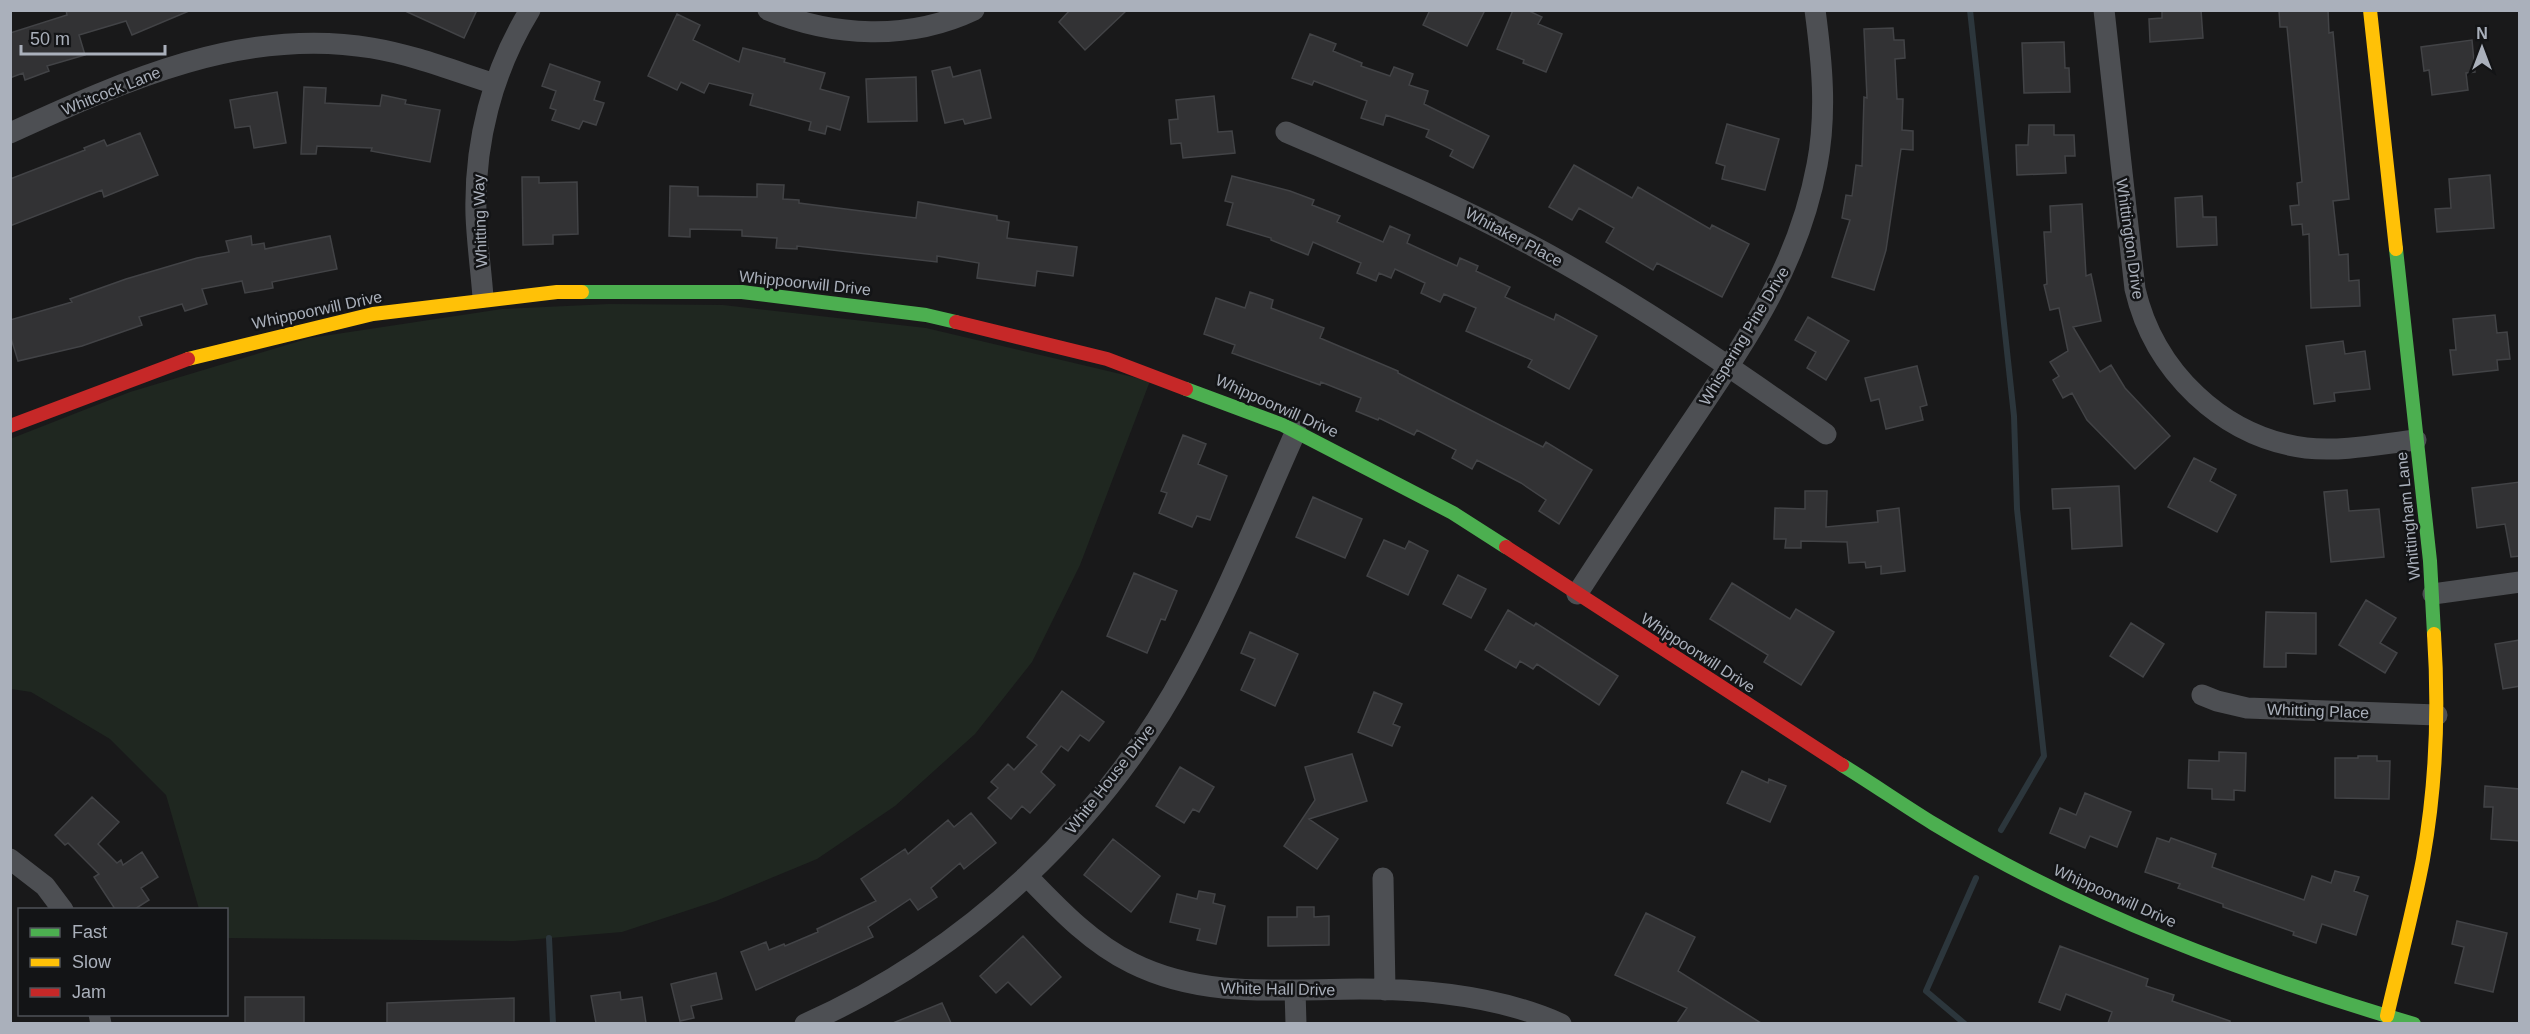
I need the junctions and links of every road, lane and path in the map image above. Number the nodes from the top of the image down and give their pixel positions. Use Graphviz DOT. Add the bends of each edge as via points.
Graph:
graph roads {
  1 [pos="530,10"];
  2 [pos="768,10"];
  3 [pos="974,10"];
  4 [pos="1815,10"];
  5 [pos="2104,10"];
  6 [pos="2370,10"];
  7 [pos="495,84"];
  8 [pos="1286,132"];
  9 [pos="10,133"];
  10 [pos="483,297"];
  11 [pos="1729,366"];
  12 [pos="10,426"];
  13 [pos="1296,431"];
  14 [pos="1826,434"];
  15 [pos="2416,440"];
  16 [pos="2520,582"];
  17 [pos="1577,594"];
  18 [pos="2433,594"];
  19 [pos="2202,695"];
  20 [pos="2436,716"];
  21 [pos="10,860"];
  22 [pos="1028,876"];
  23 [pos="1383,878"];
  24 [pos="62,908"];
  25 [pos="1295,990"];
  26 [pos="1385,990"];
  27 [pos="2387,1016"];
  28 [pos="833,1018"];
  29 [pos="805,1023"];
  30 [pos="1296,1023"];
  31 [pos="1561,1023"];
  32 [pos="2414,1023"];
  1 -- 7 [label="street, Whitting Way" via="511,43"];
  2 -- 3 [label="street" via="824,28 866,32 907,30"];
  4 -- 11 [label="street, Whispering Pine Drive" via="1823,104 1812,188 1786,268"];
  5 -- 15 [label="street, Whittington Drive" via="2135,289 2150,332 2175,374 2225,418 2282,443 2322,449"];
  6 -- 15 [label="street, Whittingham Lane"];
  7 -- 9 [label="street, Whitcock Lane" via="371,47 305,43 254,46 173,66"];
  7 -- 10 [label="street, Whitting Way" via="476,185"];
  8 -- 11 [label="street, Whitaker Place" via="1526,242"];
  10 -- 12 [label="street, Whippoorwill Drive" via="337,321 254,340 117,382"];
  10 -- 13 [label="street, Whippoorwill Drive" via="587,290 714,291 904,310 1031,337 1130,365"];
  11 -- 14 [label="street, Whitaker Place"];
  11 -- 17 [label="street, Whispering Pine Drive"];
  13 -- 17 [label="street, Whippoorwill Drive" via="1408,486"];
  13 -- 22 [label="street, White House Drive" via="1172,695 1099,798"];
  15 -- 18 [label="street, Whittingham Lane"];
  16 -- 18 [label="street"];
  17 -- 27 [label="street, Whippoorwill Drive" via="1858,776 1985,853 2170,939 2277,981"];
  18 -- 20 [label="street, Whittingham Lane"];
  19 -- 20 [label="street, Whitting Place" via="2253,709"];
  20 -- 27 [label="street, Whittingham Lane" via="2423,858"];
  21 -- 24 [label="street" via="45,886"];
  22 -- 25 [label="street, White Hall Drive" via="1088,934 1143,969 1215,988"];
  22 -- 28 [label="street, White House Drive" via="929,955"];
  23 -- 26 [label="street"];
  25 -- 26 [label="street, White Hall Drive"];
  25 -- 30 [label="street"];
  26 -- 31 [label="street, White Hall Drive" via="1487,1001"];
  27 -- 32 [label="street, Whippoorwill Drive"];
  28 -- 29 [label="street, White House Drive"];
}
